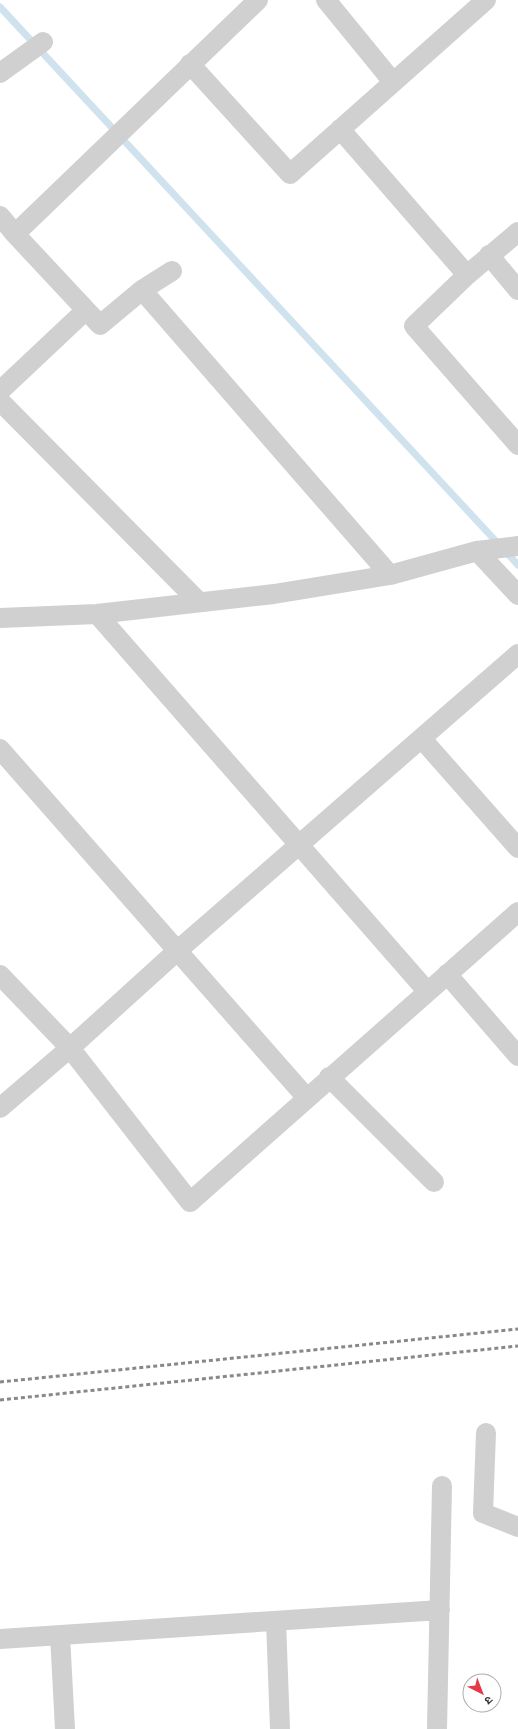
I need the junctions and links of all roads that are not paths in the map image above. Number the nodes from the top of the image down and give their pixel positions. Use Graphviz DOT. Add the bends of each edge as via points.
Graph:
graph roads {
  1 [pos="258,0"];
  2 [pos="326,0"];
  3 [pos="486,0"];
  4 [pos="43,42"];
  5 [pos="190,64"];
  6 [pos="0,73"];
  7 [pos="393,82"];
  8 [pos="340,129"];
  9 [pos="0,216"];
  10 [pos="518,232"];
  11 [pos="15,234"];
  12 [pos="489,255"];
  13 [pos="172,271"];
  14 [pos="467,275"];
  15 [pos="142,290"];
  16 [pos="518,290"];
  17 [pos="86,310"];
  18 [pos="0,391"];
  19 [pos="0,401"];
  20 [pos="518,445"];
  21 [pos="518,546"];
  22 [pos="477,551"];
  23 [pos="390,576"];
  24 [pos="518,595"];
  25 [pos="199,602"];
  26 [pos="97,614"];
  27 [pos="2,615"];
  28 [pos="518,654"];
  29 [pos="422,739"];
  30 [pos="0,749"];
  31 [pos="299,845"];
  32 [pos="518,848"];
  33 [pos="518,912"];
  34 [pos="177,951"];
  35 [pos="447,974"];
  36 [pos="0,975"];
  37 [pos="427,991"];
  38 [pos="70,1048"];
  39 [pos="518,1056"];
  40 [pos="329,1077"];
  41 [pos="306,1097"];
  42 [pos="0,1108"];
  43 [pos="434,1182"];
  44 [pos="486,1433"];
  45 [pos="442,1486"];
  46 [pos="518,1527"];
  47 [pos="440,1610"];
  48 [pos="276,1621"];
  49 [pos="60,1635"];
  50 [pos="0,1639"];
  51 [pos="65,1729"];
  52 [pos="280,1729"];
  53 [pos="437,1729"];
  1 -- 5 [label="street"];
  2 -- 7 [label="street"];
  3 -- 7 [label="street"];
  4 -- 6 [label="street"];
  5 -- 8 [label="street" via="290,174"];
  5 -- 11 [label="street"];
  7 -- 8 [label="street"];
  8 -- 14 [label="street"];
  9 -- 11 [label="street"];
  10 -- 12 [label="street"];
  11 -- 17 [label="street"];
  12 -- 14 [label="street"];
  12 -- 16 [label="street"];
  13 -- 15 [label="street"];
  14 -- 20 [label="street" via="414,326"];
  15 -- 17 [label="street" via="100,325"];
  15 -- 23 [label="street"];
  17 -- 18 [label="street"];
  19 -- 25 [label="street"];
  21 -- 22 [label="street"];
  22 -- 23 [label="street"];
  22 -- 24 [label="street"];
  23 -- 25 [label="street" via="274,594"];
  25 -- 26 [label="street"];
  26 -- 27 [label="street"];
  26 -- 31 [label="street"];
  28 -- 29 [label="street"];
  29 -- 31 [label="street"];
  29 -- 32 [label="street"];
  30 -- 34 [label="street"];
  31 -- 34 [label="street"];
  31 -- 37 [label="street"];
  33 -- 35 [label="street"];
  34 -- 38 [label="street"];
  34 -- 41 [label="street"];
  35 -- 37 [label="street"];
  35 -- 39 [label="street"];
  36 -- 38 [label="street"];
  37 -- 40 [label="street"];
  38 -- 41 [label="street" via="190,1202"];
  38 -- 42 [label="street"];
  40 -- 41 [label="street"];
  40 -- 43 [label="street"];
  44 -- 46 [label="street" via="483,1513"];
  45 -- 47 [label="street"];
  47 -- 48 [label="street"];
  47 -- 53 [label="street"];
  48 -- 49 [label="street"];
  48 -- 52 [label="street"];
  49 -- 50 [label="street"];
  49 -- 51 [label="street"];
}
